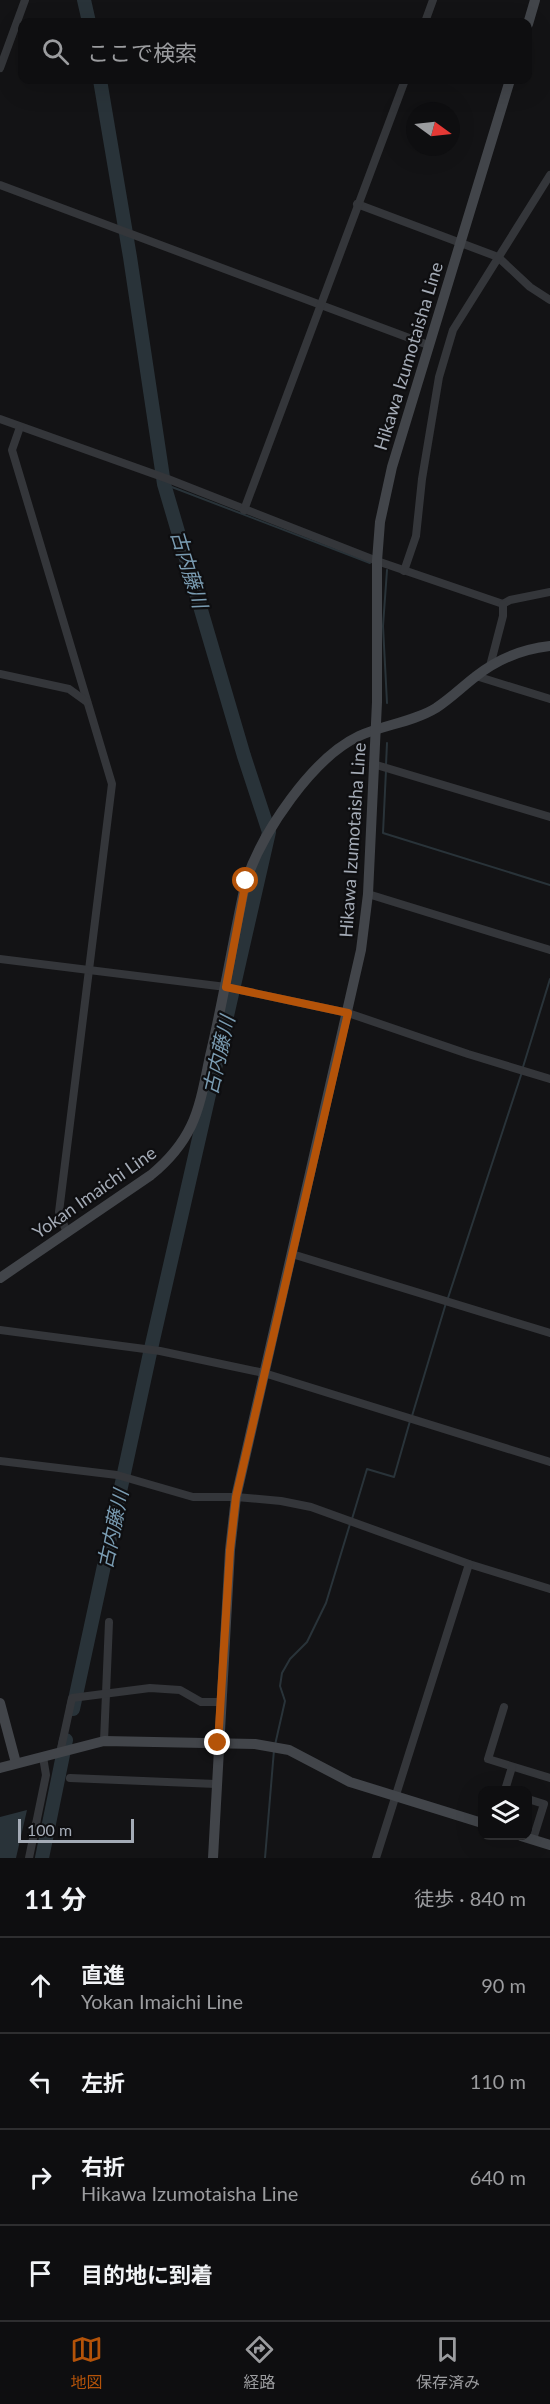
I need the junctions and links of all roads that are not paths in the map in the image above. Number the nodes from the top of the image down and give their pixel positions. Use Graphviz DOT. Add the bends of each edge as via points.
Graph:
graph roads {
  1 [pos="26,0"];
  2 [pos="433,0"];
  3 [pos="535,0"];
  4 [pos="19,18"];
  5 [pos="426,18"];
  6 [pos="530,18"];
  7 [pos="18,21"];
  8 [pos="0,68"];
  9 [pos="403,84"];
  10 [pos="509,84"];
  11 [pos="550,175"];
  12 [pos="0,185"];
  13 [pos="357,204"];
  14 [pos="460,242"];
  15 [pos="498,257"];
  16 [pos="550,300"];
  17 [pos="320,304"];
  18 [pos="428,345"];
  19 [pos="0,419"];
  20 [pos="20,427"];
  21 [pos="244,510"];
  22 [pos="377,561"];
  23 [pos="405,571"];
  24 [pos="550,592"];
  25 [pos="503,604"];
  26 [pos="550,646"];
  27 [pos="490,666"];
  28 [pos="0,675"];
  29 [pos="476,676"];
  30 [pos="550,699"];
  31 [pos="87,702"];
  32 [pos="375,729"];
  33 [pos="373,764"];
  34 [pos="550,818"];
  35 [pos="368,894"];
  36 [pos="550,950"];
  37 [pos="0,959"];
  38 [pos="87,970"];
  39 [pos="226,987"];
  40 [pos="348,1013"];
  41 [pos="550,1079"];
  42 [pos="67,1233"];
  43 [pos="292,1254"];
  44 [pos="0,1278"];
  45 [pos="0,1330"];
  46 [pos="550,1333"];
  47 [pos="264,1373"];
  48 [pos="0,1461"];
  49 [pos="550,1462"];
  50 [pos="236,1497"];
  51 [pos="469,1564"];
  52 [pos="550,1589"];
  53 [pos="109,1622"];
  54 [pos="108,1693"];
  55 [pos="220,1702"];
  56 [pos="0,1703"];
  57 [pos="504,1707"];
  58 [pos="104,1741"];
  59 [pos="218,1743"];
  60 [pos="60,1753"];
  61 [pos="43,1757"];
  62 [pos="16,1763"];
  63 [pos="512,1767"];
  64 [pos="0,1768"];
  65 [pos="70,1778"];
  66 [pos="550,1778"];
  67 [pos="216,1784"];
  68 [pos="506,1786"];
  69 [pos="395,1796"];
  70 [pos="532,1800"];
  71 [pos="478,1821"];
  72 [pos="533,1839"];
  73 [pos="550,1845"];
  74 [pos="29,1858"];
  75 [pos="213,1858"];
  76 [pos="376,1858"];
  1 -- 4 [label="street"];
  2 -- 5 [label="street"];
  3 -- 6 [label="main road"];
  7 -- 8 [label="street"];
  9 -- 13 [label="street"];
  10 -- 14 [label="main road, Hikawa Izumotaisha Line"];
  11 -- 15 [label="street"];
  12 -- 17 [label="street"];
  13 -- 14 [label="street"];
  13 -- 17 [label="street"];
  14 -- 15 [label="street"];
  14 -- 18 [label="main road, Hikawa Izumotaisha Line"];
  15 -- 16 [label="street"];
  15 -- 23 [label="street" via="453,330 446,351 426,454 416,536"];
  17 -- 18 [label="street"];
  17 -- 21 [label="street"];
  18 -- 22 [label="main road, Hikawa Izumotaisha Line" via="392,467 380,522"];
  19 -- 20 [label="street"];
  20 -- 21 [label="street"];
  20 -- 31 [label="street" via="12,450"];
  21 -- 22 [label="street"];
  22 -- 23 [label="street"];
  22 -- 32 [label="main road, Hikawa Izumotaisha Line"];
  23 -- 25 [label="street"];
  24 -- 25 [label="street"];
  25 -- 27 [label="street"];
  26 -- 27 [label="main road, Yokan Imaichi Line" via="519,653"];
  27 -- 29 [label="main road, Yokan Imaichi Line"];
  28 -- 31 [label="street" via="69,689"];
  29 -- 30 [label="street"];
  29 -- 32 [label="main road, Yokan Imaichi Line" via="433,710"];
  31 -- 38 [label="street" via="112,784"];
  32 -- 33 [label="main road, Hikawa Izumotaisha Line"];
  32 -- 39 [label="main road, Yokan Imaichi Line" via="344,743 328,757 262,841 246,881"];
  33 -- 34 [label="street"];
  33 -- 35 [label="main road, Hikawa Izumotaisha Line"];
  35 -- 36 [label="street"];
  35 -- 40 [label="main road, Hikawa Izumotaisha Line" via="362,950"];
  37 -- 38 [label="street"];
  38 -- 39 [label="street"];
  38 -- 42 [label="street" via="58,1212"];
  39 -- 40 [label="street"];
  39 -- 42 [label="main road, Yokan Imaichi Line" via="199,1105 181,1144 151,1175"];
  40 -- 41 [label="street"];
  40 -- 43 [label="main road, Hikawa Izumotaisha Line"];
  42 -- 44 [label="main road, Yokan Imaichi Line"];
  43 -- 46 [label="street"];
  43 -- 47 [label="main road, Hikawa Izumotaisha Line"];
  45 -- 47 [label="street" via="160,1351"];
  47 -- 49 [label="street"];
  47 -- 50 [label="main road, Hikawa Izumotaisha Line"];
  48 -- 50 [label="street" via="117,1475 193,1497"];
  50 -- 51 [label="street" via="281,1500 311,1508"];
  50 -- 55 [label="main road, Hikawa Izumotaisha Line"];
  51 -- 52 [label="street"];
  51 -- 69 [label="street"];
  53 -- 54 [label="street"];
  54 -- 55 [label="street" via="150,1688 180,1690 201,1702"];
  54 -- 58 [label="street"];
  54 -- 60 [label="street" via="72,1698"];
  55 -- 59 [label="main road, Hikawa Izumotaisha Line"];
  56 -- 62 [label="main road"];
  57 -- 63 [label="street" via="488,1759"];
  58 -- 59 [label="main road"];
  58 -- 60 [label="main road"];
  59 -- 67 [label="main road, Hikawa Izumotaisha Line"];
  59 -- 69 [label="main road" via="289,1750 350,1782"];
  60 -- 61 [label="main road"];
  61 -- 62 [label="main road"];
  61 -- 74 [label="street" via="46,1775"];
  62 -- 64 [label="main road"];
  63 -- 66 [label="street"];
  63 -- 68 [label="street"];
  65 -- 67 [label="street"];
  67 -- 75 [label="main road, Hikawa Izumotaisha Line"];
  69 -- 71 [label="main road"];
  69 -- 76 [label="street"];
  70 -- 72 [label="street" via="544,1804"];
  72 -- 73 [label="main road"];
}
